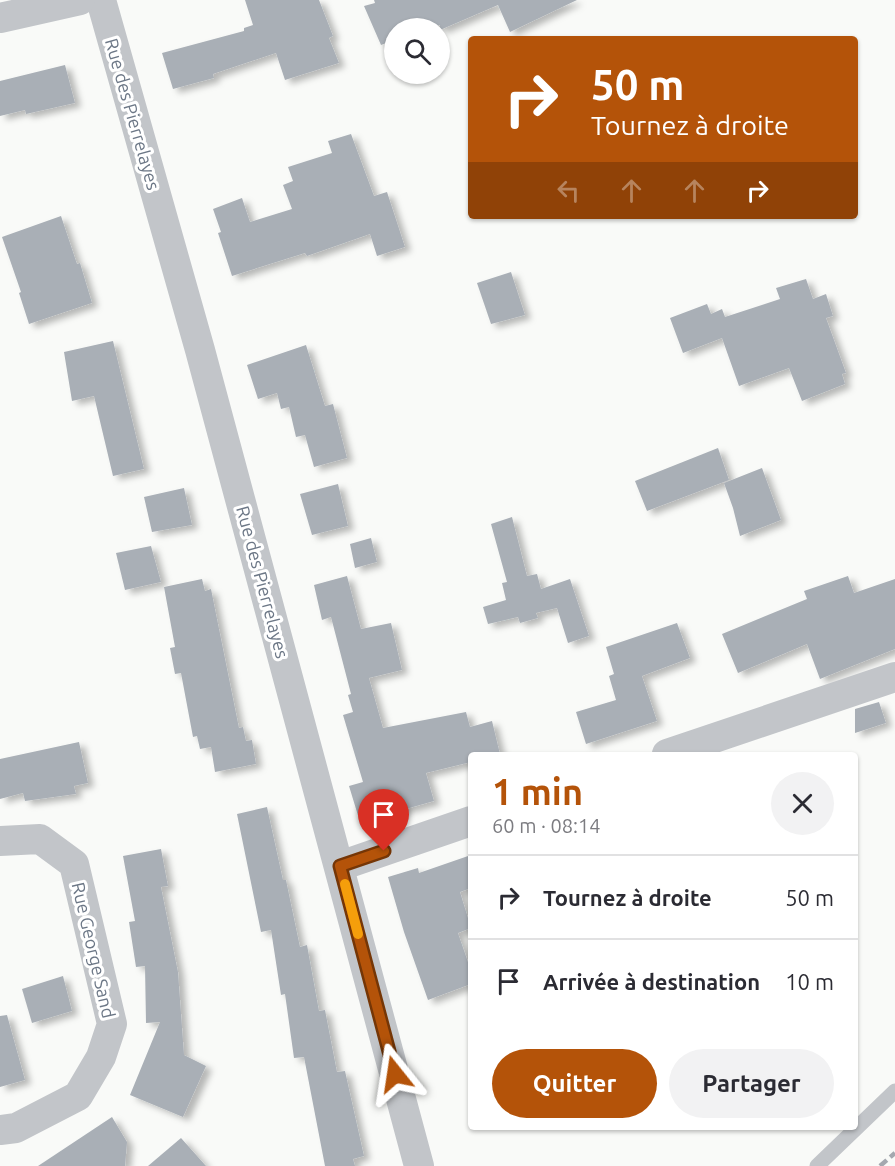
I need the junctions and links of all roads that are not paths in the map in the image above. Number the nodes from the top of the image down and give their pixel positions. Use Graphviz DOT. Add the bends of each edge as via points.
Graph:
graph roads {
  1 [pos="80,0"];
  2 [pos="100,0"];
  3 [pos="0,18"];
  4 [pos="895,677"];
  5 [pos="673,752"];
  6 [pos="468,822"];
  7 [pos="0,842"];
  8 [pos="340,866"];
  9 [pos="895,1091"];
  10 [pos="858,1127"];
  11 [pos="854,1130"];
  12 [pos="0,1131"];
  13 [pos="420,1166"];
  14 [pos="817,1166"];
  1 -- 3 [label="street"];
  2 -- 8 [label="street, Rue des Pierrelayes"];
  4 -- 5 [label="street"];
  6 -- 8 [label="street"];
  7 -- 12 [label="street, Rue George Sand" via="40,839 74,864 112,1024 101,1057 78,1096 16,1128"];
  8 -- 13 [label="street, Rue des Pierrelayes"];
  9 -- 10 [label="lane"];
  11 -- 14 [label="lane"];
}
